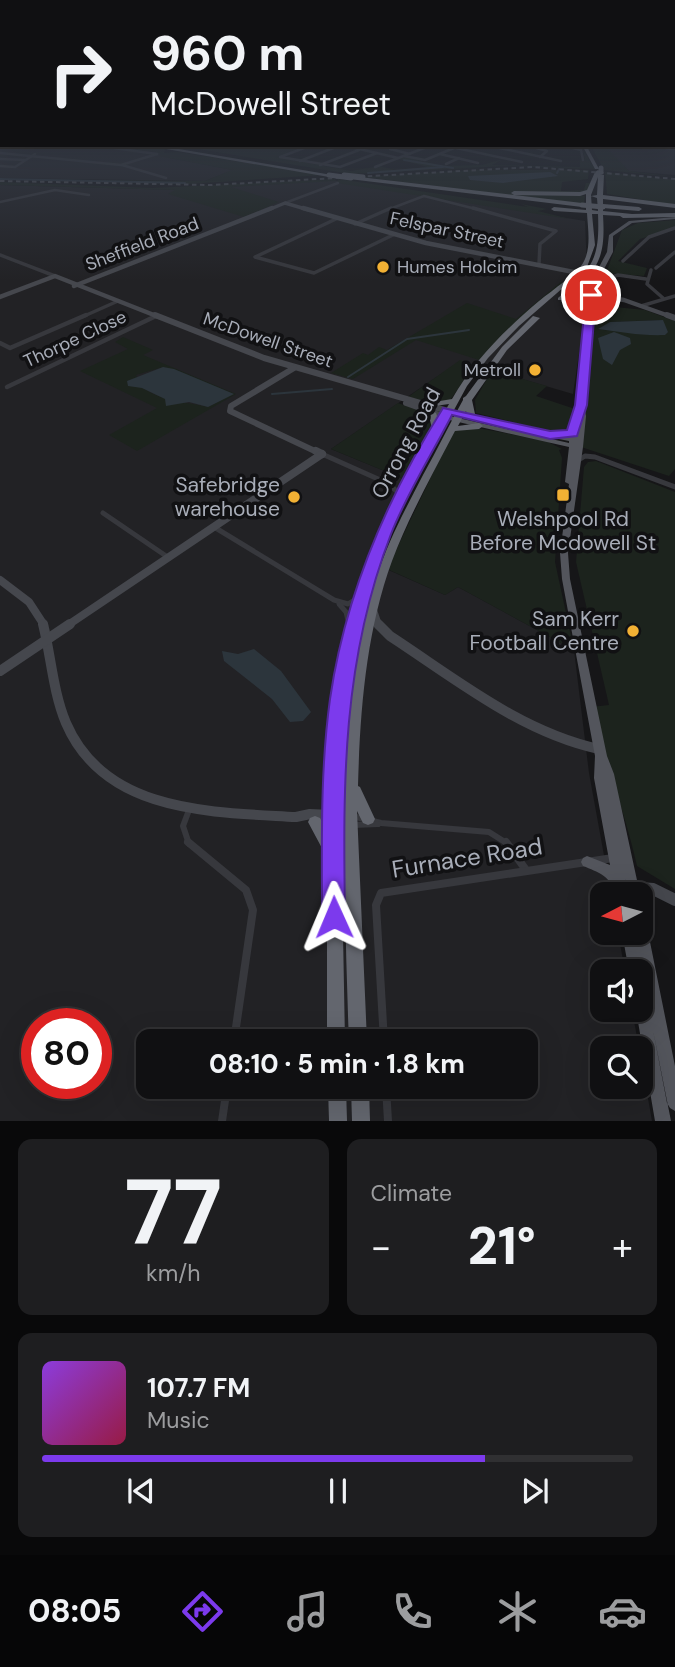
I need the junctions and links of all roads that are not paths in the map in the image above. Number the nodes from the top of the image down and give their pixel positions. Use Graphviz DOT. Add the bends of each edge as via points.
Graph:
graph roads {
  1 [pos="160,176"];
  2 [pos="339,176"];
  3 [pos="360,176"];
  4 [pos="596,176"];
  5 [pos="599,176"];
  6 [pos="166,178"];
  7 [pos="338,183"];
  8 [pos="407,184"];
  9 [pos="430,190"];
  10 [pos="589,193"];
  11 [pos="599,194"];
  12 [pos="89,195"];
  13 [pos="0,202"];
  14 [pos="285,203"];
  15 [pos="586,210"];
  16 [pos="601,211"];
  17 [pos="675,214"];
  18 [pos="338,218"];
  19 [pos="355,224"];
  20 [pos="675,228"];
  21 [pos="395,234"];
  22 [pos="675,252"];
  23 [pos="0,255"];
  24 [pos="623,261"];
  25 [pos="539,264"];
  26 [pos="585,273"];
  27 [pos="568,274"];
  28 [pos="52,276"];
  29 [pos="646,279"];
  30 [pos="608,282"];
  31 [pos="76,285"];
  32 [pos="675,296"];
  33 [pos="0,297"];
  34 [pos="592,297"];
  35 [pos="663,298"];
  36 [pos="116,302"];
  37 [pos="641,306"];
  38 [pos="154,317"];
  39 [pos="675,318"];
  40 [pos="0,343"];
  41 [pos="294,368"];
  42 [pos="7,387"];
  43 [pos="467,398"];
  44 [pos="453,401"];
  45 [pos="428,408"];
  46 [pos="446,414"];
  47 [pos="455,421"];
  48 [pos="477,422"];
  49 [pos="437,433"];
  50 [pos="553,439"];
  51 [pos="575,441"];
  52 [pos="322,454"];
  53 [pos="574,460"];
  54 [pos="675,478"];
  55 [pos="387,483"];
  56 [pos="410,483"];
  57 [pos="673,485"];
  58 [pos="398,504"];
  59 [pos="103,513"];
  60 [pos="214,527"];
  61 [pos="169,558"];
  62 [pos="0,579"];
  63 [pos="361,595"];
  64 [pos="334,600"];
  65 [pos="373,610"];
  66 [pos="351,634"];
  67 [pos="390,636"];
  68 [pos="49,638"];
  69 [pos="366,640"];
  70 [pos="0,671"];
  71 [pos="600,752"];
  72 [pos="352,781"];
  73 [pos="189,810"];
  74 [pos="296,817"];
  75 [pos="332,819"];
  76 [pos="351,821"];
  77 [pos="374,821"];
  78 [pos="316,822"];
  79 [pos="332,853"];
  80 [pos="620,858"];
  81 [pos="587,862"];
  82 [pos="526,870"];
  83 [pos="619,882"];
  84 [pos="625,882"];
  85 [pos="653,890"];
  86 [pos="675,900"];
  87 [pos="644,945"];
  88 [pos="645,1022"];
  89 [pos="236,1029"];
  90 [pos="336,1029"];
  91 [pos="358,1029"];
  92 [pos="383,1029"];
  93 [pos="225,1099"];
  94 [pos="337,1099"];
  95 [pos="360,1099"];
  96 [pos="387,1099"];
  97 [pos="675,1103"];
  98 [pos="222,1121"];
  99 [pos="338,1121"];
  100 [pos="361,1121"];
  101 [pos="388,1121"];
  102 [pos="663,1121"];
  1 -- 6 [label="street"];
  2 -- 9 [label="highway, bridge"];
  3 -- 8 [label="highway, bridge"];
  4 -- 10 [label="highway"];
  5 -- 11 [label="highway, Orrong Road"];
  7 -- 14 [label="street, Sheffield Road"];
  8 -- 10 [label="highway" via="483,192"];
  8 -- 15 [label="highway"];
  9 -- 15 [label="highway"];
  9 -- 15 [label="highway" via="575,213"];
  10 -- 11 [label="highway"];
  10 -- 15 [label="highway"];
  11 -- 16 [label="highway, Orrong Road"];
  11 -- 17 [label="highway"];
  12 -- 13 [label="street" via="48,188"];
  14 -- 18 [label="street, Felspar Street"];
  14 -- 31 [label="street, Sheffield Road"];
  15 -- 16 [label="highway"];
  15 -- 16 [label="highway, bridge"];
  15 -- 26 [label="highway" via="590,254"];
  16 -- 17 [label="highway"];
  16 -- 17 [label="highway"];
  16 -- 26 [label="highway, Orrong Road" via="603,246"];
  17 -- 34 [label="main road" via="613,231 610,252 592,284"];
  18 -- 19 [label="street, Felspar Street"];
  18 -- 21 [label="street" via="255,257 314,273"];
  19 -- 21 [label="street, Felspar Street"];
  19 -- 25 [label="street" via="424,196 556,231 540,244"];
  20 -- 24 [label="street" via="649,237"];
  21 -- 25 [label="street, Felspar Street"];
  22 -- 29 [label="street"];
  23 -- 28 [label="street, McDowell Street"];
  25 -- 27 [label="street, Felspar Street"];
  26 -- 27 [label="highway, Orrong Road"];
  26 -- 27 [label="street, Felspar Street"];
  26 -- 43 [label="highway, Orrong Road" via="515,337"];
  27 -- 44 [label="highway, Orrong Road" via="500,340"];
  28 -- 31 [label="street, McDowell Street"];
  28 -- 33 [label="street"];
  29 -- 30 [label="street" via="615,275"];
  29 -- 35 [label="street"];
  31 -- 36 [label="street, McDowell Street"];
  32 -- 35 [label="street"];
  34 -- 37 [label="street"];
  34 -- 51 [label="main road"];
  35 -- 37 [label="street"];
  36 -- 38 [label="street, McDowell Street"];
  36 -- 40 [label="street" via="10,348"];
  37 -- 39 [label="street"];
  38 -- 41 [label="street, McDowell Street"];
  38 -- 42 [label="street, Thorpe Close"];
  41 -- 45 [label="street, McDowell Street"];
  41 -- 52 [label="street" via="231,406 230,411"];
  43 -- 47 [label="highway, Orrong Road"];
  43 -- 48 [label="highway"];
  44 -- 45 [label="highway"];
  44 -- 46 [label="highway, Orrong Road"];
  45 -- 46 [label="street, McDowell Street"];
  45 -- 49 [label="highway"];
  46 -- 47 [label="main road, McDowell Street"];
  46 -- 49 [label="highway, Orrong Road"];
  47 -- 48 [label="highway"];
  47 -- 48 [label="main road, McDowell Street"];
  47 -- 65 [label="highway, Orrong Road" via="391,551"];
  48 -- 50 [label="main road, McDowell Street"];
  49 -- 56 [label="highway, Orrong Road"];
  50 -- 51 [label="main road, McDowell Street"];
  50 -- 51 [label="main road"];
  50 -- 53 [label="main road"];
  51 -- 53 [label="main road"];
  52 -- 55 [label="street"];
  52 -- 60 [label="street"];
  53 -- 57 [label="street" via="599,458"];
  53 -- 71 [label="main road" via="564,564"];
  54 -- 57 [label="street"];
  55 -- 56 [label="street"];
  55 -- 58 [label="street" via="399,493"];
  56 -- 58 [label="highway, Orrong Road"];
  58 -- 63 [label="highway, Orrong Road"];
  59 -- 61 [label="street"];
  60 -- 61 [label="street"];
  60 -- 64 [label="street"];
  61 -- 68 [label="street"];
  62 -- 68 [label="street" via="40,609"];
  63 -- 64 [label="street" via="348,604"];
  63 -- 66 [label="highway, Orrong Road"];
  64 -- 66 [label="street" via="346,612"];
  65 -- 67 [label="street" via="378,625"];
  65 -- 69 [label="highway, Orrong Road"];
  66 -- 75 [label="highway, Orrong Road" via="337,723"];
  67 -- 69 [label="street" via="376,634"];
  67 -- 71 [label="street" via="563,742"];
  68 -- 70 [label="street"];
  68 -- 73 [label="street" via="69,730 94,761 137,796"];
  69 -- 72 [label="highway, Orrong Road" via="356,705"];
  71 -- 80 [label="main road" via="600,778"];
  72 -- 76 [label="highway, Orrong Road"];
  72 -- 77 [label="highway"];
  73 -- 74 [label="street"];
  73 -- 89 [label="street" via="183,826 188,843 246,890 251,900"];
  74 -- 75 [label="street"];
  74 -- 78 [label="street"];
  75 -- 76 [label="street"];
  75 -- 78 [label="street"];
  75 -- 79 [label="highway, Orrong Road"];
  76 -- 77 [label="street"];
  76 -- 77 [label="street"];
  76 -- 91 [label="highway, Orrong Road"];
  77 -- 82 [label="street" via="489,832 513,847"];
  78 -- 79 [label="highway"];
  79 -- 90 [label="highway, Orrong Road"];
  80 -- 81 [label="street, Furnace Road"];
  80 -- 84 [label="main road"];
  81 -- 82 [label="street, Furnace Road"];
  81 -- 83 [label="main road" via="606,869"];
  82 -- 92 [label="street, Furnace Road" via="385,891 377,897"];
  85 -- 86 [label="street"];
  87 -- 97 [label="main road"];
  88 -- 102 [label="main road"];
  93 -- 98 [label="street"];
  94 -- 99 [label="highway"];
  95 -- 100 [label="highway"];
  96 -- 101 [label="street"];
}
